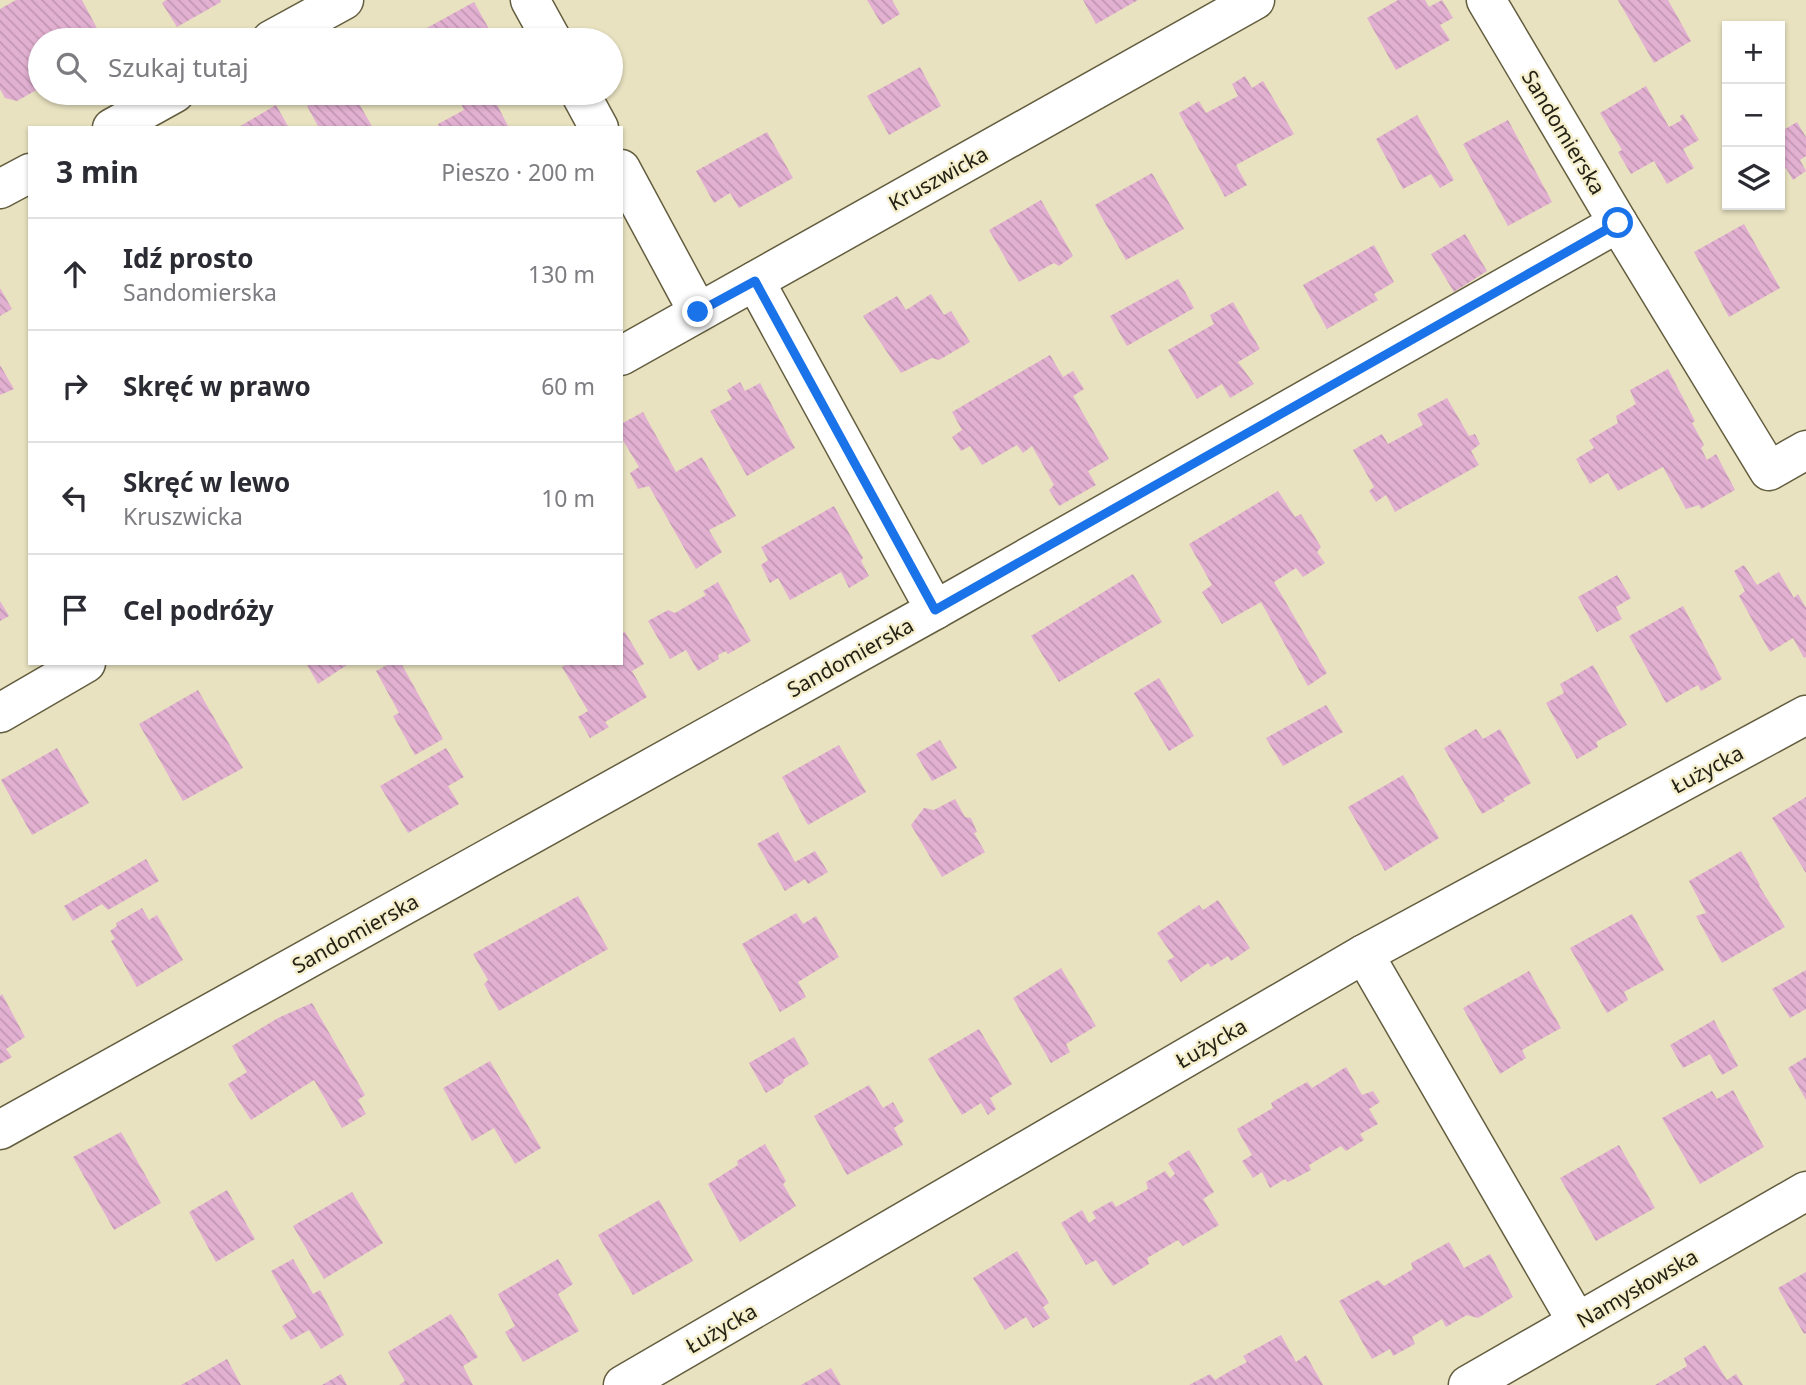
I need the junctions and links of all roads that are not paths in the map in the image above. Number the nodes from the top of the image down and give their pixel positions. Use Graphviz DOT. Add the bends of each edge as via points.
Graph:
graph roads {
  1 [pos="344,0"];
  2 [pos="530,0"];
  3 [pos="1255,0"];
  4 [pos="1486,0"];
  5 [pos="293,28"];
  6 [pos="545,28"];
  7 [pos="153,105"];
  8 [pos="587,105"];
  9 [pos="116,126"];
  10 [pos="598,126"];
  11 [pos="623,173"];
  12 [pos="28,174"];
  13 [pos="0,189"];
  14 [pos="1618,223"];
  15 [pos="755,281"];
  16 [pos="698,312"];
  17 [pos="623,355"];
  18 [pos="1806,450"];
  19 [pos="935,610"];
  20 [pos="83,665"];
  21 [pos="0,713"];
  22 [pos="1806,715"];
  23 [pos="1364,954"];
  24 [pos="0,1130"];
  25 [pos="1806,1191"];
  26 [pos="1577,1322"];
  27 [pos="623,1385"];
  28 [pos="1468,1385"];
  1 -- 5 [label="street"];
  2 -- 6 [label="street"];
  3 -- 15 [label="street, Kruszwicka"];
  4 -- 14 [label="street, Sandomierska"];
  7 -- 9 [label="street"];
  8 -- 10 [label="street"];
  11 -- 16 [label="street"];
  12 -- 13 [label="street"];
  14 -- 18 [label="street" via="1769,471"];
  14 -- 19 [label="street, Sandomierska"];
  15 -- 16 [label="street, Kruszwicka"];
  15 -- 19 [label="street"];
  16 -- 17 [label="street, Kruszwicka"];
  19 -- 24 [label="street, Sandomierska"];
  20 -- 21 [label="street"];
  22 -- 23 [label="street, Łużycka"];
  23 -- 26 [label="street"];
  23 -- 27 [label="street, Łużycka"];
  25 -- 26 [label="street, Namysłowska"];
  26 -- 28 [label="street, Namysłowska"];
}
